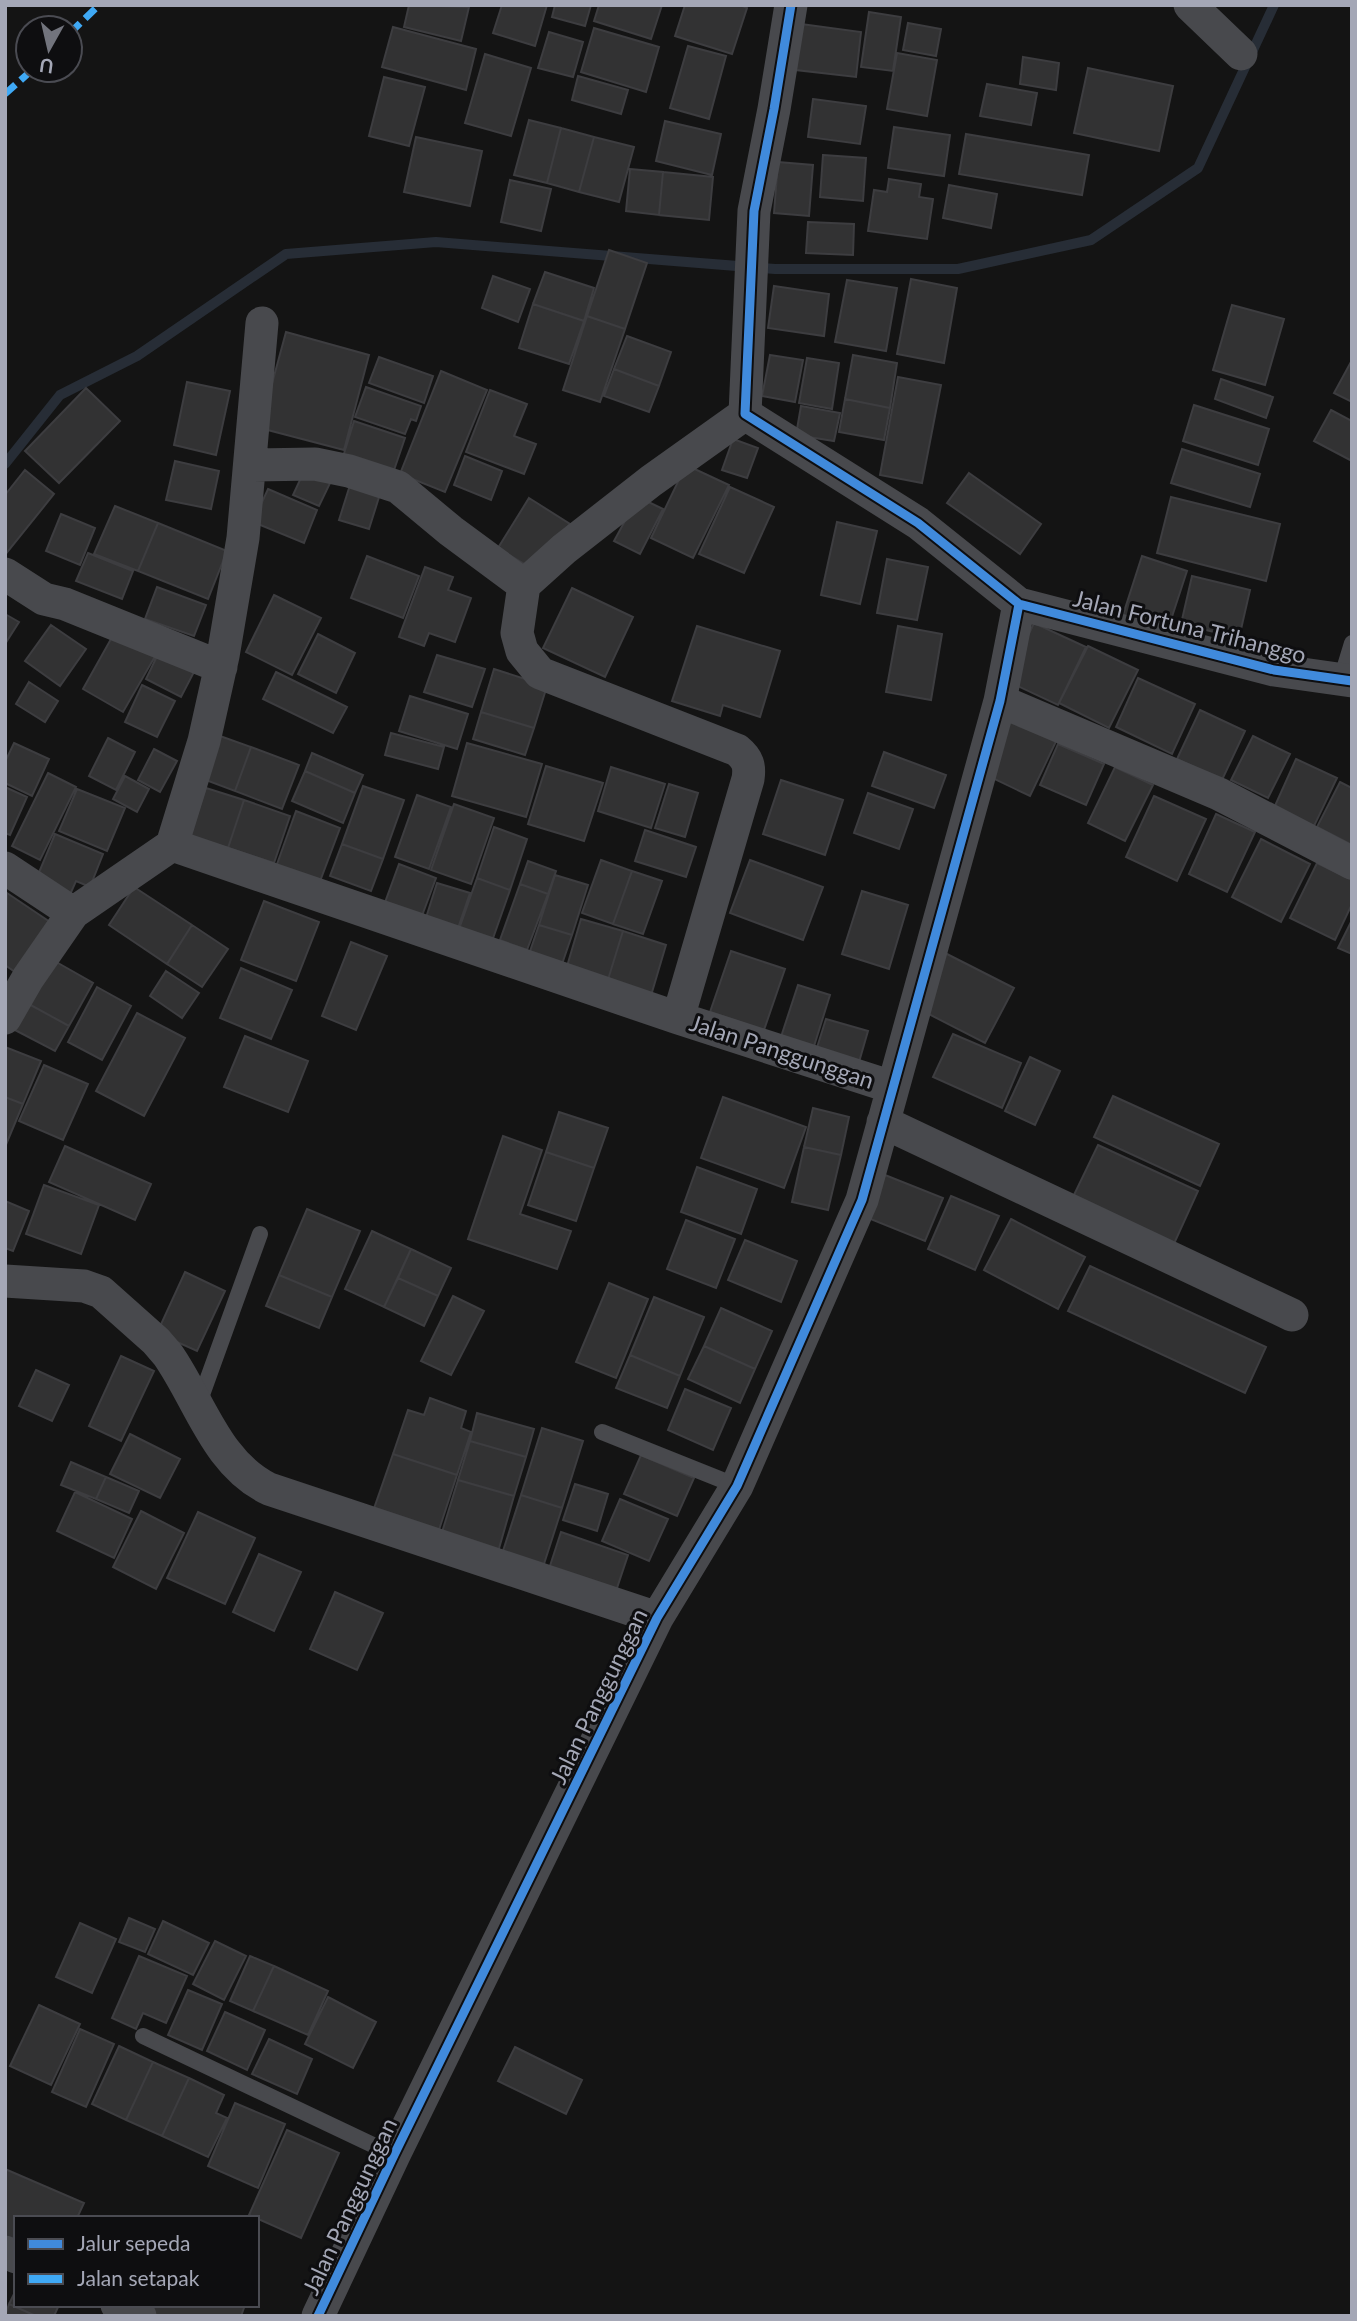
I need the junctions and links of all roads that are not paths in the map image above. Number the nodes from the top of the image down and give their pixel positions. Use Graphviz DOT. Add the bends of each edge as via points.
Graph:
graph roads {
  1 [pos="790,5"];
  2 [pos="1190,5"];
  3 [pos="1241,54"];
  4 [pos="262,323"];
  5 [pos="745,414"];
  6 [pos="250,465"];
  7 [pos="5,574"];
  8 [pos="524,585"];
  9 [pos="1019,604"];
  10 [pos="1352,643"];
  11 [pos="221,667"];
  12 [pos="1346,680"];
  13 [pos="1000,701"];
  14 [pos="172,845"];
  15 [pos="1352,863"];
  16 [pos="5,868"];
  17 [pos="73,913"];
  18 [pos="5,1018"];
  19 [pos="678,1018"];
  20 [pos="892,1087"];
  21 [pos="883,1122"];
  22 [pos="260,1234"];
  23 [pos="5,1281"];
  24 [pos="1292,1315"];
  25 [pos="198,1405"];
  26 [pos="602,1432"];
  27 [pos="737,1486"];
  28 [pos="657,1618"];
  29 [pos="143,2036"];
  30 [pos="394,2155"];
  31 [pos="121,2307"];
  32 [pos="139,2316"];
  33 [pos="318,2316"];
  1 -- 5 [label="street" via="754,211"];
  2 -- 3 [label="street"];
  4 -- 6 [label="street"];
  5 -- 8 [label="street" via="618,506"];
  5 -- 9 [label="street" via="918,523"];
  6 -- 8 [label="street" via="315,464 390,484"];
  6 -- 11 [label="street"];
  7 -- 11 [label="street" via="44,599"];
  8 -- 19 [label="street" via="517,633 523,651 540,673 737,750 750,767"];
  9 -- 12 [label="street, Jalan Fortuna Trihanggo" via="1274,670"];
  9 -- 13 [label="street"];
  10 -- 12 [label="lane"];
  11 -- 14 [label="street"];
  13 -- 15 [label="street" via="1219,794"];
  13 -- 20 [label="street"];
  14 -- 17 [label="street"];
  14 -- 19 [label="street, Jalan Panggunggan"];
  16 -- 17 [label="street"];
  17 -- 18 [label="street"];
  19 -- 20 [label="street, Jalan Panggunggan"];
  20 -- 21 [label="street, Jalan Panggunggan"];
  21 -- 24 [label="street"];
  21 -- 27 [label="street, Jalan Panggunggan" via="862,1200"];
  22 -- 25 [label="lane"];
  23 -- 25 [label="street" via="84,1286 100,1292 162,1347"];
  25 -- 28 [label="street" via="232,1461 269,1489"];
  26 -- 27 [label="lane"];
  27 -- 28 [label="street, Jalan Panggunggan"];
  28 -- 30 [label="street, Jalan Panggunggan"];
  29 -- 30 [label="lane"];
  30 -- 33 [label="street, Jalan Panggunggan"];
  31 -- 32 [label="street"];
}
